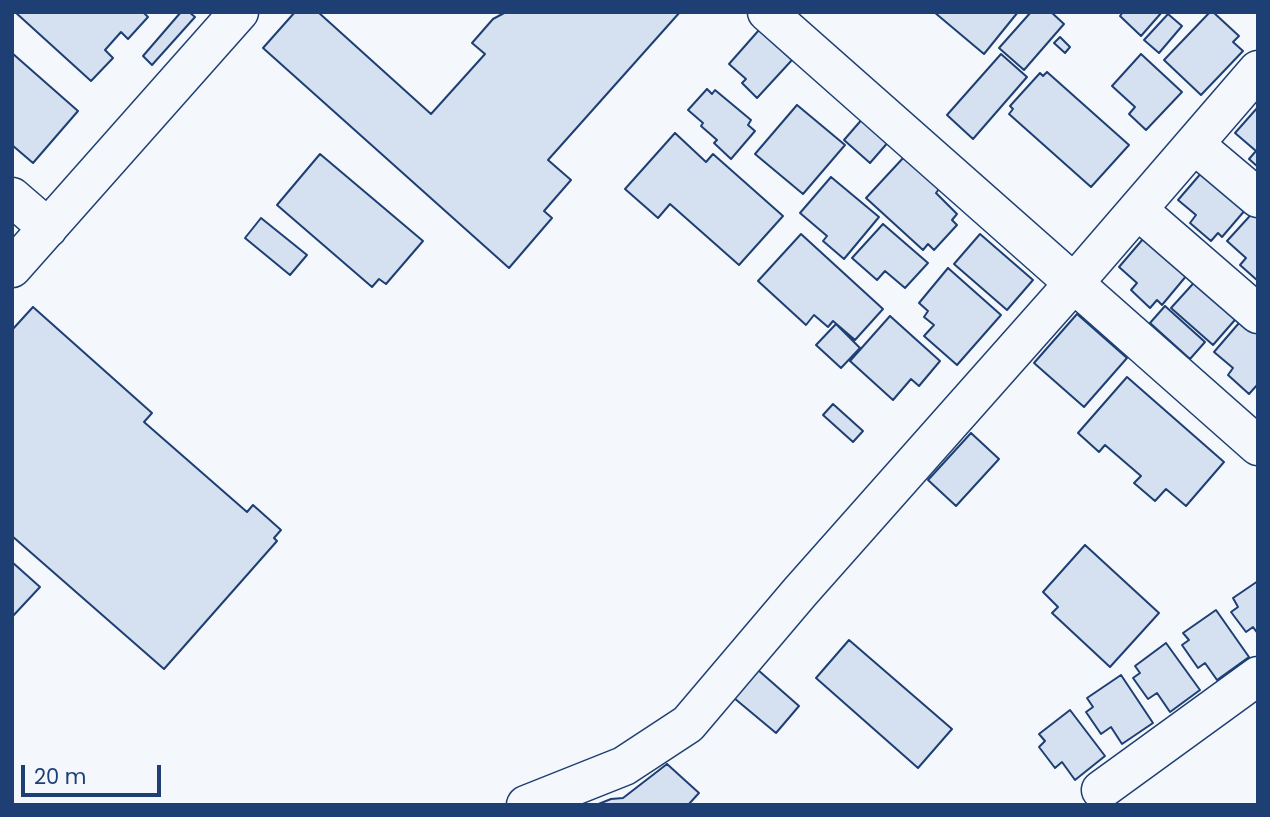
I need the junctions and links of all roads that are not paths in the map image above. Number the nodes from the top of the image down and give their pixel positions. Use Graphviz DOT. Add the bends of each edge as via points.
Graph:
graph roads {
  1 [pos="239,12"];
  2 [pos="767,12"];
  3 [pos="1258,70"];
  4 [pos="1194,144"];
  5 [pos="12,197"];
  6 [pos="1258,198"];
  7 [pos="1138,210"];
  8 [pos="48,228"];
  9 [pos="12,268"];
  10 [pos="1074,284"];
  11 [pos="1258,314"];
  12 [pos="1258,446"];
  13 [pos="1258,676"];
  14 [pos="1101,790"];
  15 [pos="526,805"];
  1 -- 8 [label="street"];
  2 -- 10 [label="street"];
  3 -- 4 [label="street"];
  4 -- 6 [label="street"];
  4 -- 7 [label="street"];
  5 -- 8 [label="street"];
  7 -- 10 [label="street"];
  7 -- 11 [label="street"];
  8 -- 9 [label="street"];
  10 -- 12 [label="street"];
  10 -- 15 [label="street" via="688,723 624,766"];
  13 -- 14 [label="street"];
}
